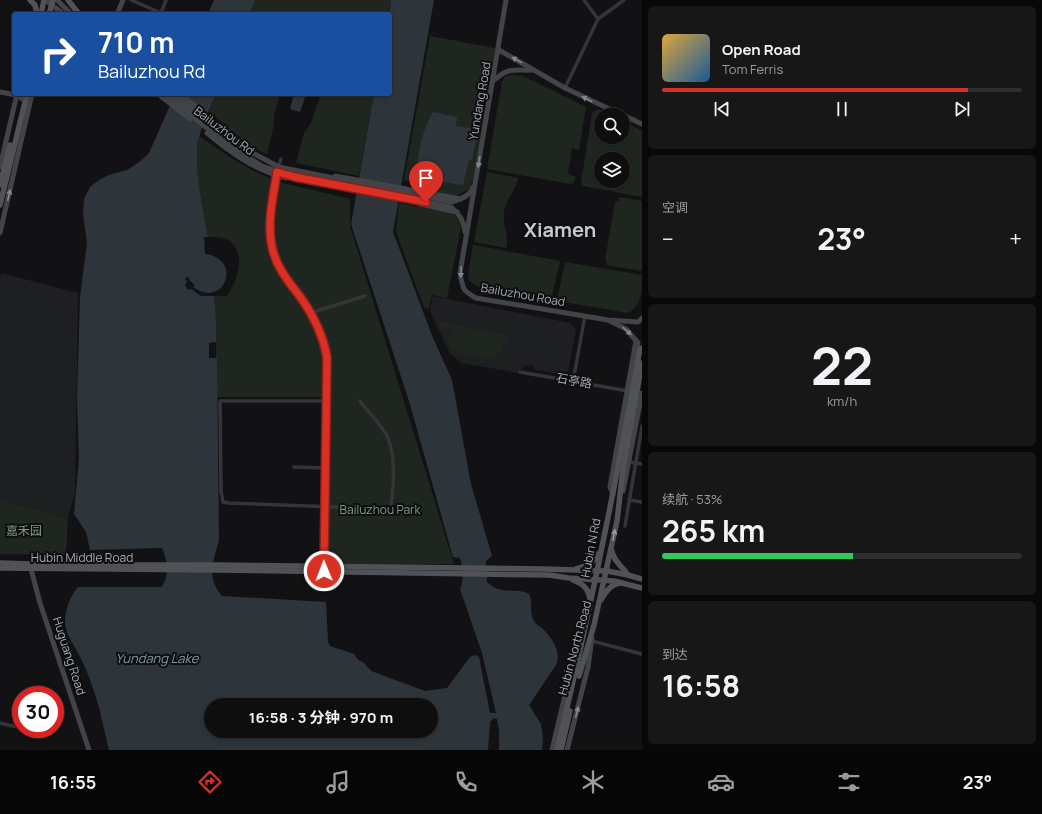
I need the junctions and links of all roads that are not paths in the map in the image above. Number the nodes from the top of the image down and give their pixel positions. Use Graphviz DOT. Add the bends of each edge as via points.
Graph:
graph roads {
  1 [pos="30,0"];
  2 [pos="44,0"];
  3 [pos="57,0"];
  4 [pos="68,0"];
  5 [pos="123,0"];
  6 [pos="131,0"];
  7 [pos="166,0"];
  8 [pos="506,0"];
  9 [pos="584,0"];
  10 [pos="624,0"];
  11 [pos="52,2"];
  12 [pos="36,12"];
  13 [pos="41,12"];
  14 [pos="50,12"];
  15 [pos="62,12"];
  16 [pos="70,12"];
  17 [pos="77,12"];
  18 [pos="118,12"];
  19 [pos="159,12"];
  20 [pos="161,12"];
  21 [pos="598,19"];
  22 [pos="499,50"];
  23 [pos="534,70"];
  24 [pos="492,82"];
  25 [pos="565,88"];
  26 [pos="0,92"];
  27 [pos="12,94"];
  28 [pos="16,96"];
  29 [pos="24,96"];
  30 [pos="32,96"];
  31 [pos="164,96"];
  32 [pos="174,96"];
  33 [pos="183,96"];
  34 [pos="607,108"];
  35 [pos="630,119"];
  36 [pos="207,124"];
  37 [pos="642,124"];
  38 [pos="281,159"];
  39 [pos="0,167"];
  40 [pos="278,170"];
  41 [pos="477,176"];
  42 [pos="0,185"];
  43 [pos="356,186"];
  44 [pos="401,194"];
  45 [pos="0,205"];
  46 [pos="472,205"];
  47 [pos="0,233"];
  48 [pos="466,239"];
  49 [pos="365,296"];
  50 [pos="310,313"];
  51 [pos="585,316"];
  52 [pos="642,318"];
  53 [pos="608,320"];
  54 [pos="636,341"];
  55 [pos="640,348"];
  56 [pos="642,363"];
  57 [pos="520,372"];
  58 [pos="573,381"];
  59 [pos="628,391"];
  60 [pos="642,394"];
  61 [pos="327,401"];
  62 [pos="360,401"];
  63 [pos="642,426"];
  64 [pos="628,462"];
  65 [pos="636,463"];
  66 [pos="642,464"];
  67 [pos="294,467"];
  68 [pos="325,468"];
  69 [pos="613,494"];
  70 [pos="629,500"];
  71 [pos="642,502"];
  72 [pos="325,506"];
  73 [pos="617,521"];
  74 [pos="625,526"];
  75 [pos="601,549"];
  76 [pos="611,549"];
  77 [pos="0,563"];
  78 [pos="163,567"];
  79 [pos="0,568"];
  80 [pos="324,568"];
  81 [pos="31,569"];
  82 [pos="490,570"];
  83 [pos="569,570"];
  84 [pos="597,571"];
  85 [pos="607,571"];
  86 [pos="628,575"];
  87 [pos="569,578"];
  88 [pos="642,579"];
  89 [pos="596,580"];
  90 [pos="604,580"];
  91 [pos="623,583"];
  92 [pos="642,588"];
  93 [pos="598,603"];
  94 [pos="590,604"];
  95 [pos="594,625"];
  96 [pos="582,639"];
  97 [pos="592,641"];
  98 [pos="642,654"];
  99 [pos="0,723"];
  100 [pos="12,726"];
  101 [pos="89,750"];
  102 [pos="552,750"];
  103 [pos="557,750"];
  104 [pos="561,750"];
  105 [pos="567,750"];
  1 -- 12 [label="main road"];
  2 -- 11 [label="main road"];
  2 -- 13 [label="main road"];
  3 -- 16 [label="main road"];
  4 -- 17 [label="main road"];
  5 -- 18 [label="main road"];
  6 -- 19 [label="street"];
  7 -- 20 [label="street"];
  8 -- 22 [label="main road, Yundang Road"];
  9 -- 21 [label="street"];
  10 -- 21 [label="street"];
  11 -- 14 [label="main road"];
  11 -- 15 [label="main road"];
  21 -- 25 [label="street"];
  23 -- 22 [label="main road, one-way"];
  22 -- 24 [label="main road, Yundang Road"];
  23 -- 24 [label="main road" via="509,70"];
  23 -- 25 [label="main road"];
  24 -- 41 [label="main road, Yundang Road, one-way"];
  34 -- 25 [label="main road, one-way"];
  26 -- 27 [label="main road"];
  28 -- 39 [label="main road"];
  29 -- 42 [label="main road"];
  29 -- 45 [label="main road"];
  47 -- 30 [label="main road, one-way"];
  31 -- 36 [label="main road, Bailuzhou Rd"];
  32 -- 36 [label="main road, Bailuzhou Rd"];
  33 -- 36 [label="main road, Bailuzhou Rd"];
  35 -- 37 [label="main road"];
  36 -- 40 [label="main road, Bailuzhou Rd"];
  36 -- 40 [label="main road, Bailuzhou Rd" via="224,142 262,166"];
  38 -- 40 [label="street"];
  40 -- 43 [label="main road, Bailuzhou Rd" via="295,177"];
  40 -- 43 [label="main road, Bailuzhou Rd" via="299,170"];
  40 -- 50 [label="street" via="270,220 273,251 287,280"];
  41 -- 44 [label="main road" via="471,191 462,199 452,202"];
  41 -- 46 [label="main road, Yundang Road"];
  43 -- 44 [label="main road, Bailuzhou Rd"];
  43 -- 44 [label="main road, Bailuzhou Rd"];
  44 -- 48 [label="main road, Bailuzhou Road" via="451,207 458,212 465,226"];
  46 -- 48 [label="main road, Bailuzhou Road"];
  48 -- 51 [label="main road, Bailuzhou Road, one-way" via="460,273 465,291 476,298"];
  49 -- 50 [label="street"];
  50 -- 61 [label="street" via="325,343 328,365"];
  51 -- 53 [label="main road, Bailuzhou Road"];
  51 -- 58 [label="street"];
  52 -- 53 [label="main road" via="638,322"];
  53 -- 54 [label="main road, one-way" via="626,329"];
  54 -- 55 [label="main road"];
  54 -- 59 [label="main road"];
  55 -- 69 [label="main road, Hubin N Rd"];
  56 -- 73 [label="main road, Hubin North Road" via="623,469"];
  57 -- 58 [label="street, 石亭路"];
  58 -- 59 [label="street, 石亭路"];
  59 -- 69 [label="main road" via="610,487"];
  60 -- 64 [label="main road"];
  61 -- 68 [label="street"];
  61 -- 72 [label="street" via="220,401 223,502"];
  62 -- 72 [label="street" via="388,437 393,476 390,509"];
  63 -- 65 [label="street"];
  64 -- 65 [label="street"];
  64 -- 73 [label="main road"];
  65 -- 66 [label="street"];
  65 -- 70 [label="street"];
  67 -- 68 [label="street"];
  68 -- 72 [label="street"];
  69 -- 75 [label="main road, Hubin N Rd"];
  70 -- 71 [label="street"];
  70 -- 74 [label="street"];
  72 -- 80 [label="street"];
  76 -- 73 [label="main road, Hubin North Road, one-way"];
  75 -- 83 [label="main road" via="588,565"];
  75 -- 84 [label="main road, Hubin N Rd"];
  76 -- 85 [label="main road, Hubin North Road"];
  76 -- 86 [label="main road" via="613,558"];
  77 -- 78 [label="main road, Hubin Middle Road"];
  78 -- 80 [label="main road"];
  78 -- 81 [label="main road, Hubin Middle Road"];
  79 -- 81 [label="main road, Hubin Middle Road"];
  80 -- 82 [label="main road"];
  81 -- 101 [label="main road, Huguang Road"];
  82 -- 83 [label="main road"];
  82 -- 87 [label="main road"];
  83 -- 84 [label="main road"];
  84 -- 85 [label="main road"];
  84 -- 89 [label="main road, Hubin N Rd"];
  85 -- 86 [label="main road"];
  85 -- 90 [label="main road, Hubin North Road"];
  86 -- 88 [label="main road"];
  87 -- 89 [label="main road"];
  87 -- 94 [label="main road" via="586,587"];
  89 -- 90 [label="main road"];
  89 -- 94 [label="main road, Hubin N Rd"];
  90 -- 91 [label="main road"];
  90 -- 93 [label="main road, Hubin North Road"];
  91 -- 92 [label="main road"];
  91 -- 93 [label="main road" via="615,584 608,589"];
  93 -- 95 [label="main road, Hubin North Road"];
  94 -- 96 [label="main road, Hubin N Rd"];
  95 -- 97 [label="main road"];
  95 -- 104 [label="main road, Hubin North Road"];
  96 -- 102 [label="main road" via="575,653"];
  96 -- 103 [label="main road, Hubin N Rd"];
  97 -- 98 [label="street"];
  105 -- 97 [label="main road, one-way"];
  99 -- 100 [label="street"];
}
